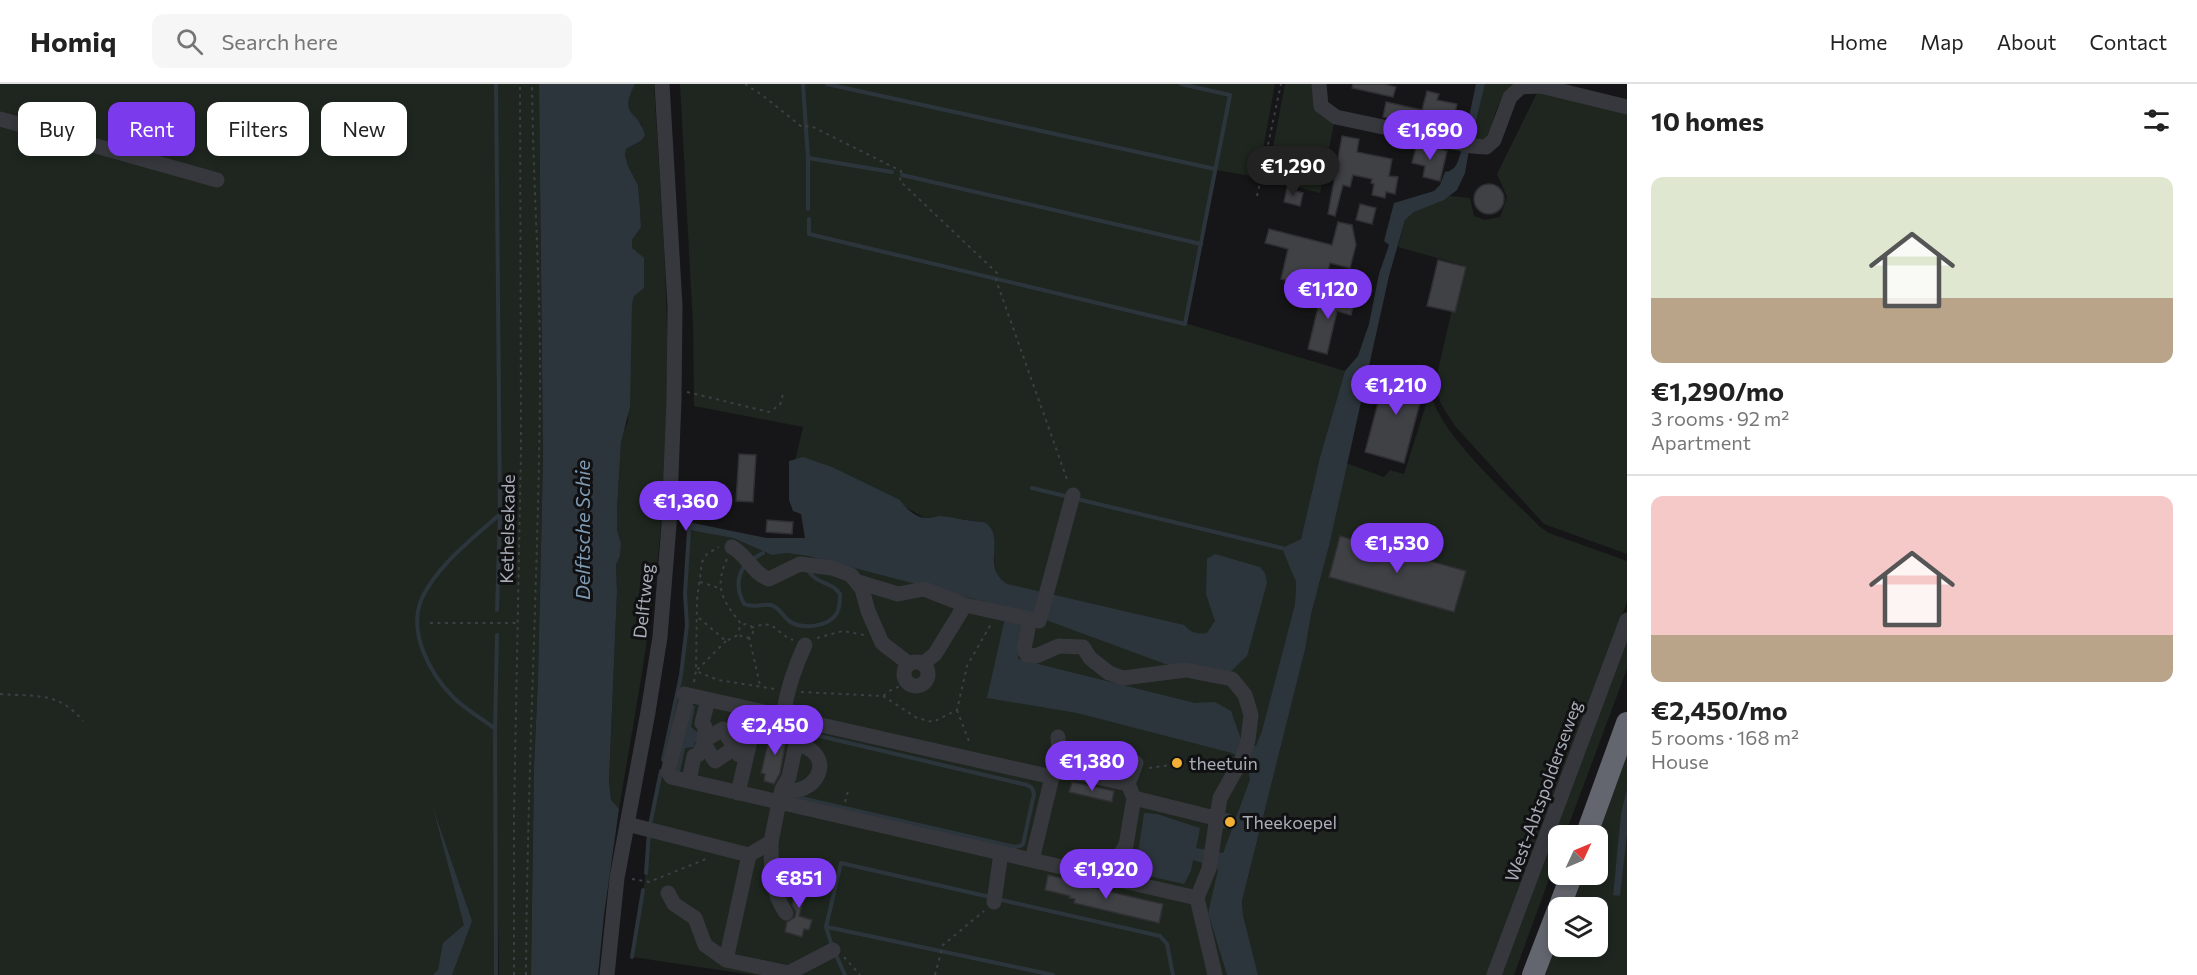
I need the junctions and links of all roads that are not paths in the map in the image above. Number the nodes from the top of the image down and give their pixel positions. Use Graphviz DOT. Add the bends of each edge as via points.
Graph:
graph roads {
  1 [pos="662,84"];
  2 [pos="1319,84"];
  3 [pos="1627,107"];
  4 [pos="0,119"];
  5 [pos="217,180"];
  6 [pos="1073,495"];
  7 [pos="732,548"];
  8 [pos="858,582"];
  9 [pos="965,605"];
  10 [pos="1033,619"];
  11 [pos="1627,620"];
  12 [pos="805,645"];
  13 [pos="916,664"];
  14 [pos="708,700"];
  15 [pos="757,711"];
  16 [pos="783,716"];
  17 [pos="1627,723"];
  18 [pos="751,737"];
  19 [pos="1058,737"];
  20 [pos="705,742"];
  21 [pos="735,749"];
  22 [pos="745,764"];
  23 [pos="1056,773"];
  24 [pos="1133,779"];
  25 [pos="689,781"];
  26 [pos="738,793"];
  27 [pos="781,796"];
  28 [pos="1222,820"];
  29 [pos="627,824"];
  30 [pos="1590,825"];
  31 [pos="771,842"];
  32 [pos="1001,853"];
  33 [pos="749,855"];
  34 [pos="1032,860"];
  35 [pos="1111,879"];
  36 [pos="668,893"];
  37 [pos="995,898"];
  38 [pos="1197,898"];
  39 [pos="786,913"];
  40 [pos="1548,937"];
  41 [pos="833,950"];
  42 [pos="726,960"];
  43 [pos="607,975"];
  44 [pos="1215,975"];
  45 [pos="1494,975"];
  46 [pos="1533,975"];
  1 -- 29 [label="street, Delftweg" via="675,306 669,525 660,637"];
  2 -- 3 [label="street" via="1321,106 1336,117 1486,147 1494,140 1510,97 1521,87 1540,86"];
  4 -- 5 [label="street"];
  6 -- 10 [label="street"];
  7 -- 8 [label="street" via="758,574 769,579 806,564 851,575"];
  8 -- 9 [label="street" via="898,594 924,589"];
  8 -- 13 [label="street" via="882,643"];
  9 -- 10 [label="street"];
  9 -- 13 [label="street" via="935,654"];
  10 -- 28 [label="street" via="1024,649 1027,655 1036,656 1059,646 1083,647 1090,658 1123,678 1186,670 1232,679 1245,695 1251,715 1242,759 1220,798"];
  11 -- 45 [label="street, West-Abtspolderseweg"];
  12 -- 16 [label="street" via="786,692"];
  13 -- 13 [label="street" via="904,672 907,683 914,686 928,676"];
  14 -- 15 [label="street"];
  14 -- 20 [label="street" via="702,723"];
  14 -- 25 [label="street" via="687,695 668,772 671,777"];
  15 -- 16 [label="street"];
  15 -- 18 [label="street"];
  16 -- 23 [label="street"];
  17 -- 30 [label="highway"];
  18 -- 21 [label="street"];
  18 -- 22 [label="street"];
  19 -- 23 [label="street"];
  20 -- 21 [label="street" via="715,761"];
  20 -- 21 [label="street" via="723,729"];
  20 -- 25 [label="street" via="694,756"];
  21 -- 22 [label="street"];
  22 -- 26 [label="street"];
  23 -- 24 [label="street"];
  23 -- 34 [label="street"];
  24 -- 28 [label="street"];
  24 -- 35 [label="street" via="1126,845 1112,868"];
  25 -- 26 [label="street"];
  26 -- 27 [label="street"];
  27 -- 31 [label="street"];
  27 -- 32 [label="street"];
  28 -- 38 [label="street"];
  29 -- 33 [label="street"];
  29 -- 43 [label="street, Delftweg"];
  31 -- 33 [label="street"];
  31 -- 39 [label="street" via="774,891"];
  32 -- 34 [label="street"];
  32 -- 37 [label="street"];
  33 -- 42 [label="street"];
  34 -- 35 [label="street"];
  35 -- 38 [label="street"];
  36 -- 42 [label="street" via="674,904 695,918 705,945"];
  38 -- 44 [label="street"];
  40 -- 46 [label="highway"];
  41 -- 42 [label="street" via="789,973"];
}
